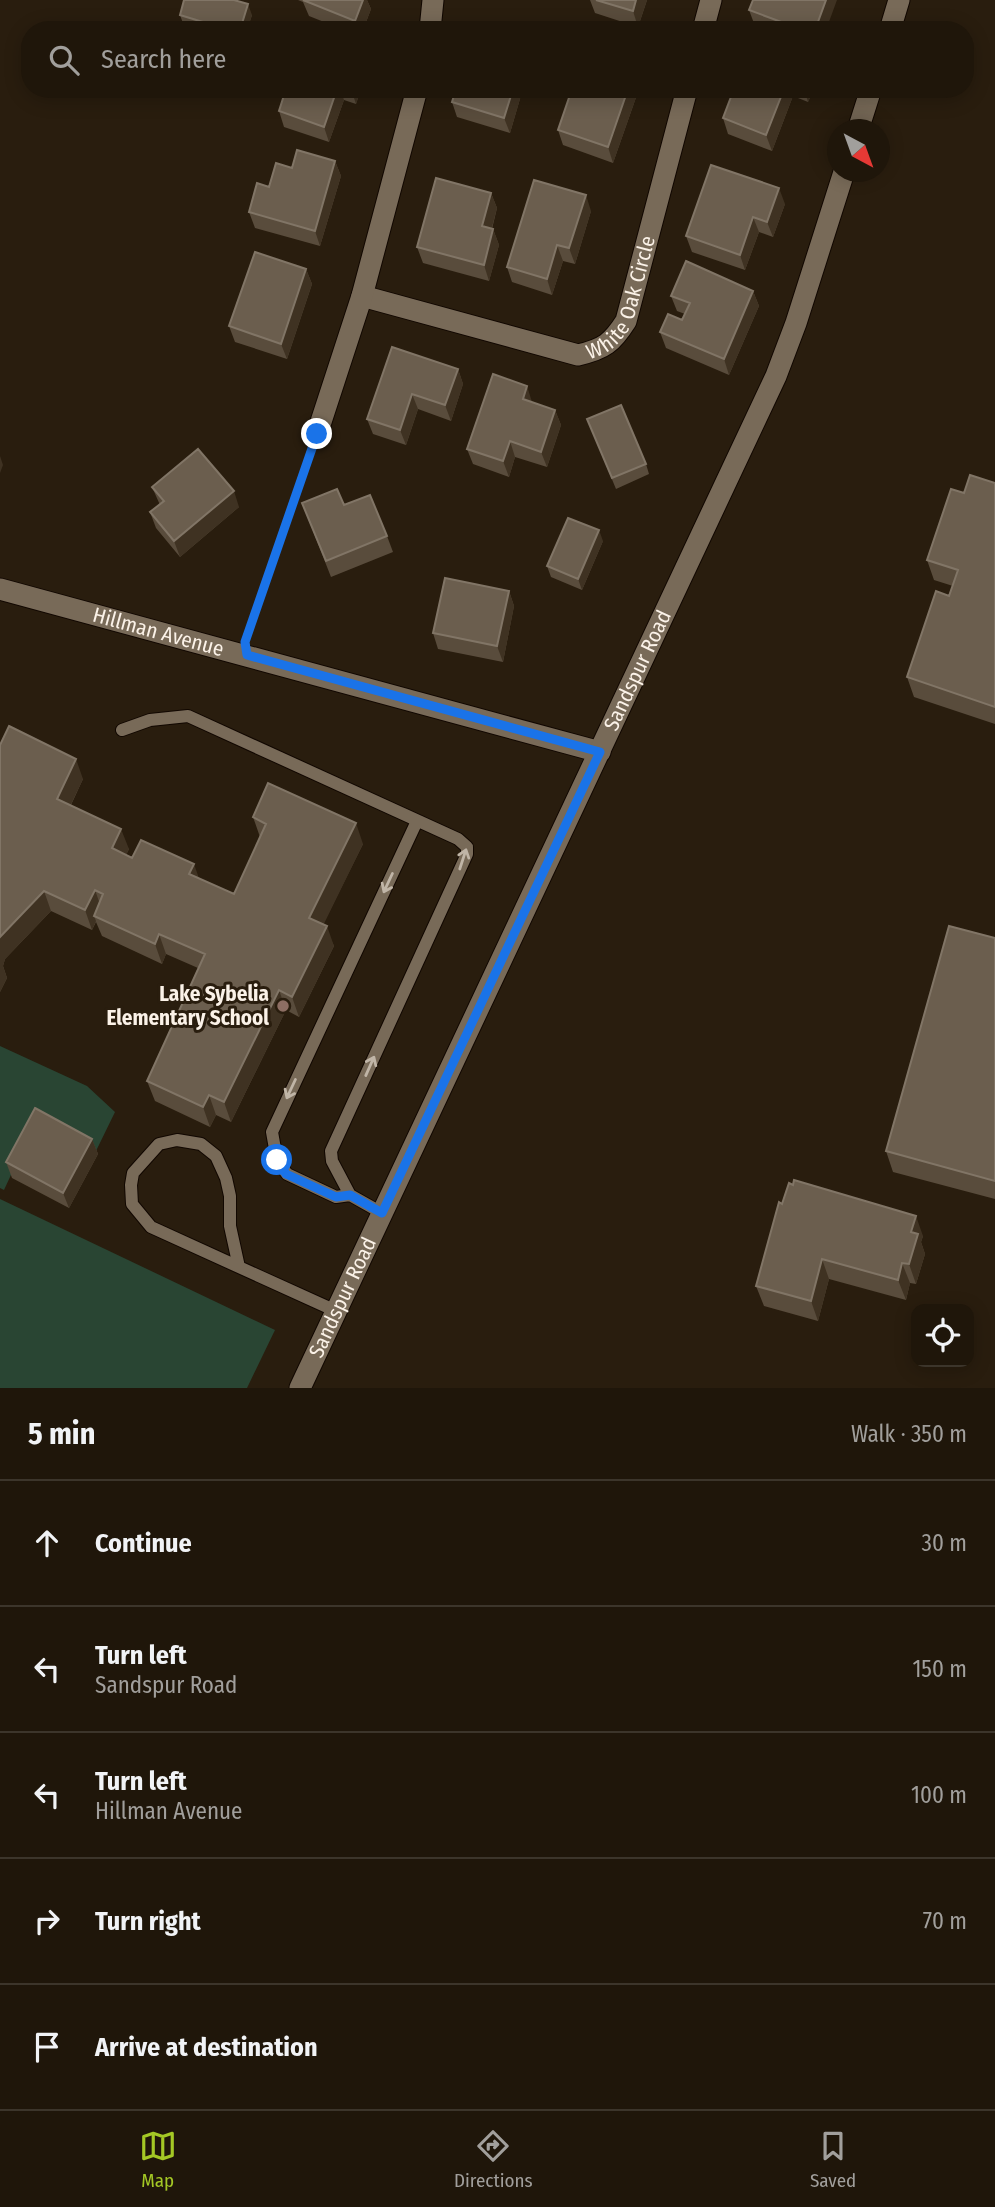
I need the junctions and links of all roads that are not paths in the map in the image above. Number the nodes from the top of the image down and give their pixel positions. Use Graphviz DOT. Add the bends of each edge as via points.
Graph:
graph roads {
  1 [pos="433,0"];
  2 [pos="711,0"];
  3 [pos="899,0"];
  4 [pos="431,21"];
  5 [pos="705,21"];
  6 [pos="893,21"];
  7 [pos="415,98"];
  8 [pos="685,98"];
  9 [pos="868,98"];
  10 [pos="861,119"];
  11 [pos="842,182"];
  12 [pos="362,296"];
  13 [pos="317,434"];
  14 [pos="0,589"];
  15 [pos="122,730"];
  16 [pos="600,752"];
  17 [pos="417,821"];
  18 [pos="350,1195"];
  19 [pos="382,1213"];
  20 [pos="239,1266"];
  21 [pos="336,1311"];
  22 [pos="300,1388"];
  1 -- 4 [label="street"];
  2 -- 5 [label="street"];
  3 -- 6 [label="street"];
  7 -- 12 [label="street"];
  8 -- 12 [label="street, White Oak Circle" via="626,321 615,339 598,351 579,355"];
  9 -- 10 [label="street"];
  11 -- 16 [label="street, Sandspur Road" via="776,376"];
  12 -- 13 [label="street"];
  14 -- 16 [label="street, Hillman Avenue"];
  15 -- 17 [label="lane" via="150,720 188,716"];
  16 -- 19 [label="street, Sandspur Road"];
  18 -- 17 [label="lane, one-way" via="331,1152 467,854 463,842"];
  17 -- 18 [label="lane, one-way" via="272,1132 277,1160 286,1174 336,1197"];
  18 -- 19 [label="lane"];
  19 -- 21 [label="street, Sandspur Road"];
  20 -- 20 [label="lane" via="151,1227 132,1204 133,1173 159,1144 177,1140 201,1144 216,1156 228,1187"];
  20 -- 21 [label="lane"];
  21 -- 22 [label="street, Sandspur Road"];
}
